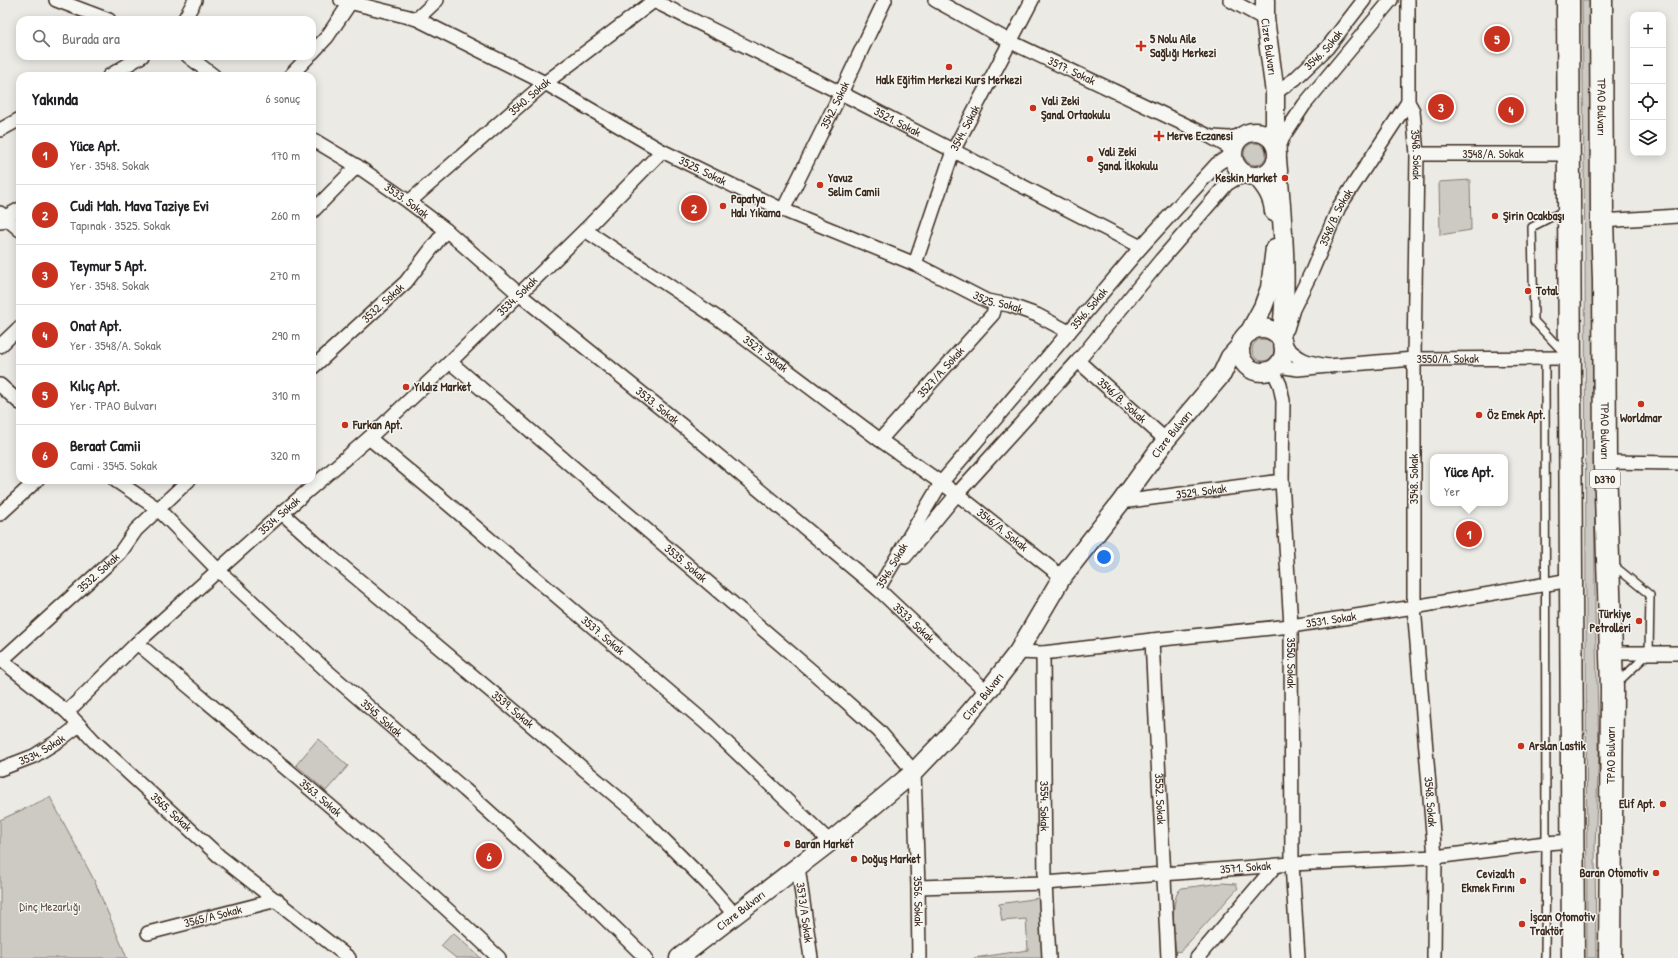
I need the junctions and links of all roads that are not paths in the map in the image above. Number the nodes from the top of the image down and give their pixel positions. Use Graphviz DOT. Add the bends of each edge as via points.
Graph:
graph roads {
  1 [pos="56,0"];
  2 [pos="195,0"];
  3 [pos="437,0"];
  4 [pos="653,0"];
  5 [pos="885,0"];
  6 [pos="935,0"];
  7 [pos="1032,0"];
  8 [pos="1230,0"];
  9 [pos="1265,0"];
  10 [pos="1364,0"];
  11 [pos="1391,0"];
  12 [pos="1408,0"];
  13 [pos="1568,0"];
  14 [pos="1601,0"];
  15 [pos="348,1"];
  16 [pos="98,16"];
  17 [pos="186,16"];
  18 [pos="416,19"];
  19 [pos="1265,19"];
  20 [pos="1011,42"];
  21 [pos="316,49"];
  22 [pos="135,60"];
  23 [pos="193,60"];
  24 [pos="305,60"];
  25 [pos="116,72"];
  26 [pos="209,72"];
  27 [pos="294,72"];
  28 [pos="545,83"];
  29 [pos="841,93"];
  30 [pos="1275,93"];
  31 [pos="1408,102"];
  32 [pos="16,120"];
  33 [pos="2,124"];
  34 [pos="1248,134"];
  35 [pos="1211,137"];
  36 [pos="316,141"];
  37 [pos="662,151"];
  38 [pos="953,151"];
  39 [pos="1234,152"];
  40 [pos="1276,152"];
  41 [pos="1418,154"];
  42 [pos="1568,154"];
  43 [pos="357,166"];
  44 [pos="1253,176"];
  45 [pos="409,202"];
  46 [pos="316,208"];
  47 [pos="1568,208"];
  48 [pos="783,210"];
  49 [pos="16,211"];
  50 [pos="1678,216"];
  51 [pos="2,218"];
  52 [pos="1602,221"];
  53 [pos="16,227"];
  54 [pos="446,230"];
  55 [pos="585,230"];
  56 [pos="1141,248"];
  57 [pos="915,264"];
  58 [pos="519,294"];
  59 [pos="996,302"];
  60 [pos="16,331"];
  61 [pos="1069,332"];
  62 [pos="1245,339"];
  63 [pos="1282,342"];
  64 [pos="0,346"];
  65 [pos="1545,358"];
  66 [pos="1569,358"];
  67 [pos="1414,359"];
  68 [pos="1078,361"];
  69 [pos="450,362"];
  70 [pos="316,364"];
  71 [pos="1328,366"];
  72 [pos="1276,368"];
  73 [pos="1252,370"];
  74 [pos="1222,374"];
  75 [pos="0,385"];
  76 [pos="16,399"];
  77 [pos="369,438"];
  78 [pos="880,440"];
  79 [pos="1166,440"];
  80 [pos="1605,462"];
  81 [pos="1678,463"];
  82 [pos="1282,481"];
  83 [pos="33,484"];
  84 [pos="121,484"];
  85 [pos="185,484"];
  86 [pos="316,484"];
  87 [pos="316,484"];
  88 [pos="941,484"];
  89 [pos="957,494"];
  90 [pos="1120,502"];
  91 [pos="158,509"];
  92 [pos="282,513"];
  93 [pos="0,514"];
  94 [pos="1608,561"];
  95 [pos="219,570"];
  96 [pos="1062,577"];
  97 [pos="1570,580"];
  98 [pos="1544,584"];
  99 [pos="878,589"];
  100 [pos="1414,607"];
  101 [pos="1291,626"];
  102 [pos="1152,640"];
  103 [pos="137,643"];
  104 [pos="1018,652"];
  105 [pos="1649,652"];
  106 [pos="1043,653"];
  107 [pos="1611,653"];
  108 [pos="1678,653"];
  109 [pos="1,659"];
  110 [pos="1612,688"];
  111 [pos="987,692"];
  112 [pos="67,712"];
  113 [pos="79,725"];
  114 [pos="0,769"];
  115 [pos="914,772"];
  116 [pos="1572,841"];
  117 [pos="830,842"];
  118 [pos="1546,843"];
  119 [pos="1435,857"];
  120 [pos="1292,864"];
  121 [pos="798,866"];
  122 [pos="1275,866"];
  123 [pos="1164,874"];
  124 [pos="1045,884"];
  125 [pos="918,887"];
  126 [pos="277,900"];
  127 [pos="734,914"];
  128 [pos="148,933"];
  129 [pos="349,958"];
  130 [pos="499,958"];
  131 [pos="646,958"];
  132 [pos="679,958"];
  133 [pos="811,958"];
  134 [pos="919,958"];
  135 [pos="1049,958"];
  136 [pos="1168,958"];
  137 [pos="1196,958"];
  138 [pos="1298,958"];
  139 [pos="1434,958"];
  140 [pos="1545,958"];
  141 [pos="1573,958"];
  142 [pos="1610,958"];
  1 -- 16 [label="street"];
  2 -- 17 [label="street"];
  3 -- 18 [label="street"];
  4 -- 28 [label="street, 3540. Sokak"];
  4 -- 29 [label="street, 3521. Sokak"];
  5 -- 29 [label="street, 3542. Sokak"];
  6 -- 20 [label="street, 3517. Sokak"];
  7 -- 20 [label="street, 3544. Sokak"];
  8 -- 19 [label="street"];
  9 -- 19 [label="main road, Cizre Bulvarı"];
  10 -- 30 [label="street, 3546. Sokak" via="1327,48 1295,79"];
  11 -- 40 [label="street" via="1304,105"];
  12 -- 31 [label="street, 3548. Sokak"];
  13 -- 42 [label="highway"];
  14 -- 52 [label="highway, TPAO Bulvarı / D370"];
  15 -- 18 [label="street, 3525. Sokak"];
  15 -- 21 [label="street" via="327,37"];
  18 -- 28 [label="street, 3525. Sokak"];
  19 -- 30 [label="main road, Cizre Bulvarı"];
  20 -- 35 [label="street, 3517. Sokak"];
  20 -- 38 [label="street, 3544. Sokak"];
  22 -- 25 [label="street"];
  23 -- 26 [label="street"];
  24 -- 27 [label="street"];
  28 -- 37 [label="street, 3525. Sokak"];
  28 -- 45 [label="street, 3540. Sokak"];
  29 -- 38 [label="street, 3521. Sokak"];
  29 -- 48 [label="street, 3542. Sokak"];
  30 -- 34 [label="main road" via="1268,111"];
  30 -- 40 [label="main road, Cizre Bulvarı"];
  31 -- 41 [label="street, 3548. Sokak" via="1413,111"];
  31 -- 63 [label="street, 3548/B. Sokak" via="1339,207"];
  32 -- 33 [label="street"];
  34 -- 35 [label="street" via="1229,138"];
  34 -- 39 [label="main road" via="1239,140"];
  34 -- 40 [label="main road" via="1265,135"];
  35 -- 39 [label="street, 3517. Sokak"];
  36 -- 43 [label="street, 3533. Sokak"];
  37 -- 48 [label="street, 3525. Sokak"];
  37 -- 55 [label="street, 3534. Sokak"];
  38 -- 56 [label="street, 3521. Sokak"];
  38 -- 57 [label="street, 3544. Sokak"];
  39 -- 44 [label="main road" via="1234,160 1238,167"];
  39 -- 56 [label="street, 3546. Sokak" via="1218,164"];
  40 -- 44 [label="main road" via="1274,166 1270,171"];
  40 -- 63 [label="main road, Cizre Bulvarı" via="1284,264"];
  41 -- 42 [label="street, 3548/A. Sokak"];
  41 -- 67 [label="street, 3548. Sokak"];
  42 -- 47 [label="highway"];
  43 -- 45 [label="street, 3533. Sokak"];
  43 -- 46 [label="street"];
  44 -- 62 [label="main road, Cizre Bulvarı" via="1269,192 1273,204 1275,241 1270,288 1263,307"];
  44 -- 68 [label="street, 3546. Sokak" via="1235,179 1227,184"];
  45 -- 54 [label="street, 3533. Sokak"];
  47 -- 66 [label="highway"];
  47 -- 66 [label="lane" via="1532,227 1534,321"];
  48 -- 57 [label="street, 3525. Sokak"];
  49 -- 51 [label="street"];
  50 -- 52 [label="street"];
  51 -- 53 [label="street"];
  52 -- 80 [label="highway, TPAO Bulvarı / D370"];
  54 -- 58 [label="street, 3533. Sokak"];
  54 -- 70 [label="street, 3532. Sokak" via="406,282"];
  55 -- 58 [label="street, 3534. Sokak"];
  55 -- 78 [label="street, 3527. Sokak" via="719,318"];
  56 -- 61 [label="street, 3546. Sokak"];
  57 -- 59 [label="street, 3525. Sokak" via="987,301"];
  58 -- 69 [label="street, 3534. Sokak"];
  58 -- 99 [label="street, 3533. Sokak"];
  59 -- 61 [label="street, 3525. Sokak" via="1037,315"];
  59 -- 78 [label="street, 3527/A. Sokak" via="993,314"];
  60 -- 64 [label="street"];
  61 -- 88 [label="street, 3546. Sokak"];
  62 -- 63 [label="main road" via="1262,328 1276,333"];
  62 -- 73 [label="main road" via="1240,352 1242,360"];
  62 -- 74 [label="main road, Cizre Bulvarı" via="1230,358"];
  63 -- 71 [label="street" via="1297,357"];
  63 -- 72 [label="main road" via="1282,360"];
  65 -- 66 [label="street, 3550/A. Sokak"];
  65 -- 67 [label="street, 3550/A. Sokak"];
  65 -- 98 [label="lane"];
  66 -- 97 [label="highway"];
  67 -- 71 [label="street, 3550/A. Sokak"];
  67 -- 100 [label="street, 3548. Sokak"];
  68 -- 79 [label="street, 3546/B. Sokak"];
  68 -- 89 [label="street, 3546. Sokak"];
  69 -- 77 [label="street, 3534. Sokak"];
  69 -- 115 [label="street, 3535. Sokak" via="820,678 879,731"];
  71 -- 72 [label="street, 3550/A. Sokak"];
  72 -- 73 [label="main road" via="1266,372"];
  72 -- 82 [label="street, 3550. Sokak" via="1283,401"];
  73 -- 74 [label="main road" via="1234,370"];
  74 -- 79 [label="main road, Cizre Bulvarı"];
  75 -- 76 [label="street"];
  77 -- 87 [label="street, 3534. Sokak"];
  77 -- 117 [label="street, 3537. Sokak" via="707,724"];
  78 -- 88 [label="street, 3527. Sokak"];
  79 -- 90 [label="main road, Cizre Bulvarı"];
  80 -- 81 [label="street"];
  80 -- 94 [label="highway, TPAO Bulvarı / D370"];
  82 -- 90 [label="street, 3529. Sokak"];
  82 -- 101 [label="street, 3550. Sokak"];
  83 -- 93 [label="street"];
  84 -- 91 [label="street, 3545. Sokak"];
  85 -- 91 [label="street, 3532. Sokak"];
  86 -- 92 [label="street, 3534. Sokak"];
  88 -- 89 [label="street, 3546/A. Sokak"];
  88 -- 99 [label="street, 3546. Sokak"];
  89 -- 96 [label="street, 3546/A. Sokak"];
  89 -- 99 [label="street, 3546. Sokak"];
  90 -- 96 [label="main road, Cizre Bulvarı"];
  91 -- 95 [label="street, 3545. Sokak"];
  91 -- 109 [label="street, 3532. Sokak" via="136,530 120,553"];
  92 -- 95 [label="street, 3534. Sokak"];
  92 -- 127 [label="street, 3539. Sokak" via="642,818"];
  94 -- 105 [label="lane" via="1650,595"];
  94 -- 107 [label="highway, TPAO Bulvarı / D370"];
  95 -- 103 [label="street, 3534. Sokak"];
  95 -- 131 [label="street, 3545. Sokak" via="327,671 577,891"];
  96 -- 104 [label="main road, Cizre Bulvarı"];
  97 -- 98 [label="street, 3531. Sokak"];
  97 -- 116 [label="highway"];
  98 -- 100 [label="street, 3531. Sokak"];
  98 -- 118 [label="lane"];
  99 -- 111 [label="street, 3533. Sokak"];
  100 -- 101 [label="street, 3531. Sokak"];
  100 -- 119 [label="street, 3548. Sokak"];
  101 -- 102 [label="street, 3531. Sokak"];
  101 -- 120 [label="street, 3550. Sokak"];
  102 -- 106 [label="street, 3531. Sokak"];
  102 -- 123 [label="street, 3552. Sokak"];
  103 -- 112 [label="street, 3534. Sokak"];
  103 -- 130 [label="street, 3563. Sokak" via="442,904"];
  104 -- 106 [label="street, 3531. Sokak"];
  104 -- 111 [label="main road, Cizre Bulvarı"];
  105 -- 107 [label="street"];
  105 -- 108 [label="street"];
  105 -- 110 [label="lane"];
  106 -- 124 [label="street, 3554. Sokak"];
  107 -- 110 [label="highway, TPAO Bulvarı / D370"];
  109 -- 112 [label="street, 3565. Sokak"];
  110 -- 142 [label="highway, TPAO Bulvarı / D370"];
  111 -- 115 [label="main road, Cizre Bulvarı"];
  112 -- 113 [label="street, 3565. Sokak"];
  113 -- 114 [label="street, 3534. Sokak" via="61,740 34,756"];
  113 -- 126 [label="street, 3565. Sokak" via="219,856"];
  115 -- 117 [label="main road, Cizre Bulvarı"];
  115 -- 125 [label="street, 3556. Sokak"];
  116 -- 118 [label="street, 3571. Sokak"];
  116 -- 141 [label="highway"];
  117 -- 121 [label="main road, Cizre Bulvarı"];
  118 -- 119 [label="street, 3571. Sokak"];
  118 -- 140 [label="lane"];
  119 -- 120 [label="street, 3571. Sokak"];
  119 -- 139 [label="street, 3548. Sokak"];
  120 -- 122 [label="street, 3571. Sokak"];
  120 -- 138 [label="street, 3550. Sokak"];
  121 -- 127 [label="main road, Cizre Bulvarı"];
  121 -- 133 [label="street, 3573/A Sokak"];
  122 -- 123 [label="street, 3571. Sokak"];
  122 -- 137 [label="street"];
  123 -- 124 [label="street, 3571. Sokak"];
  123 -- 136 [label="street, 3552. Sokak"];
  124 -- 125 [label="street, 3571. Sokak"];
  124 -- 135 [label="street, 3554. Sokak"];
  125 -- 134 [label="street, 3556. Sokak"];
  126 -- 128 [label="street, 3565/A Sokak"];
  126 -- 129 [label="street, 3565. Sokak"];
  127 -- 132 [label="main road, Cizre Bulvarı"];
}
